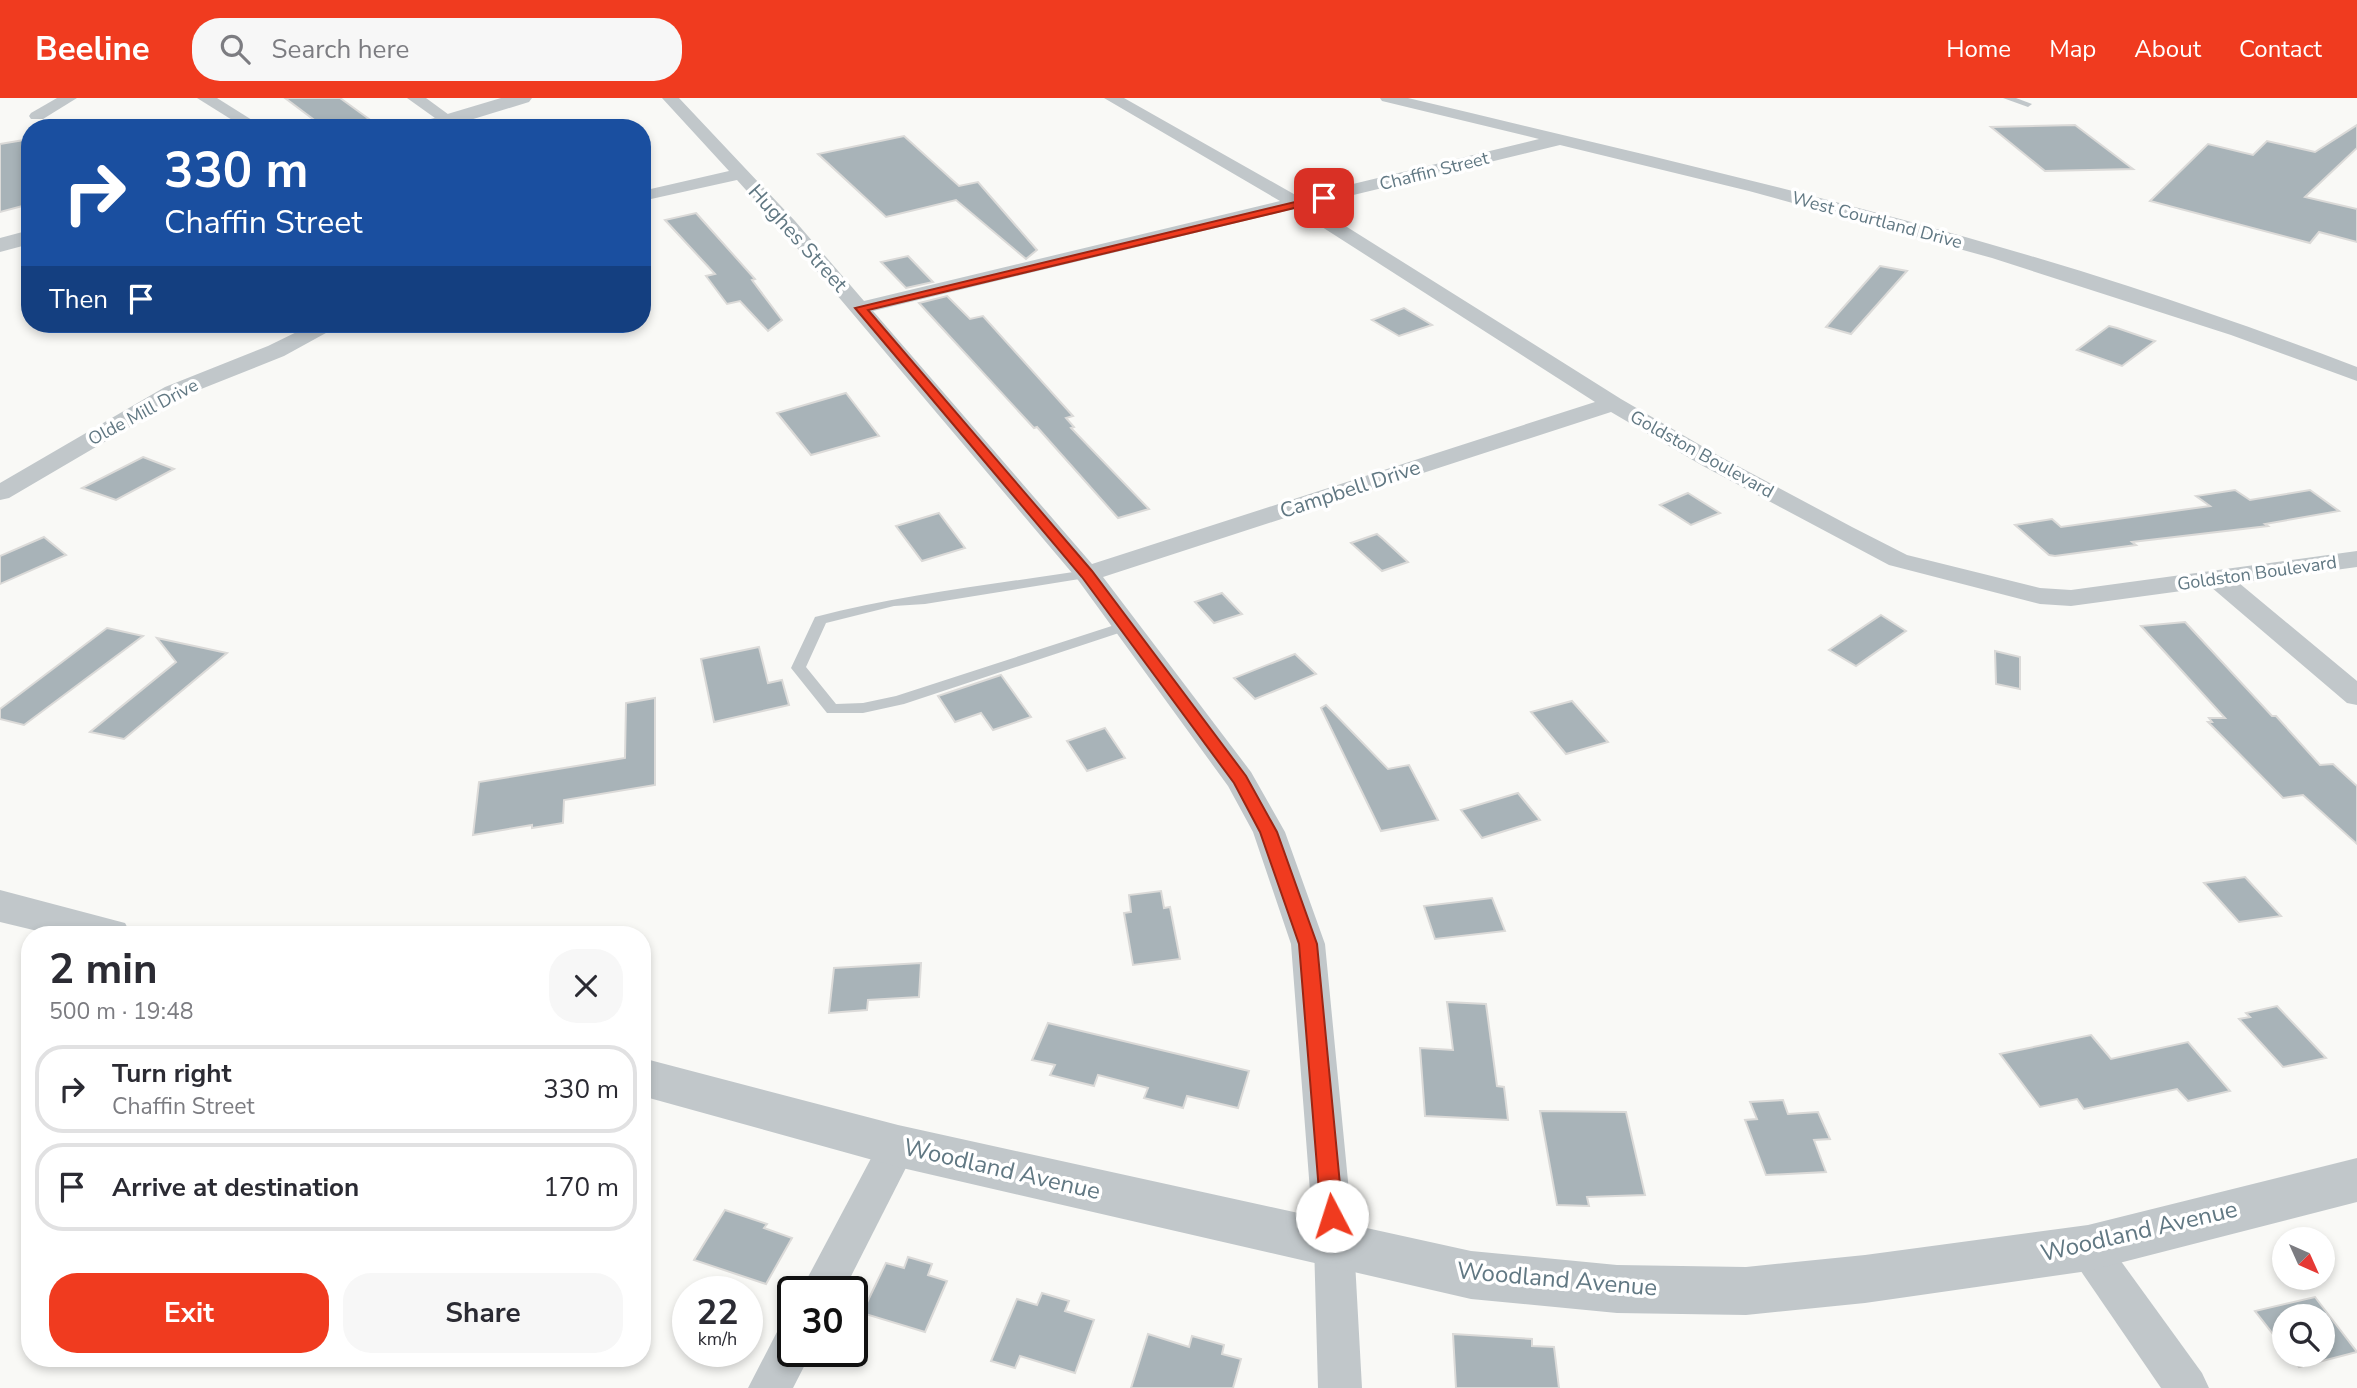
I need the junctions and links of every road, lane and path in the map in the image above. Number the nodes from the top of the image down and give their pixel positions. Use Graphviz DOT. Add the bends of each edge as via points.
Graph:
graph roads {
  1 [pos="69,98"];
  2 [pos="205,98"];
  3 [pos="415,98"];
  4 [pos="522,98"];
  5 [pos="670,98"];
  6 [pos="1112,98"];
  7 [pos="1388,98"];
  8 [pos="2007,98"];
  9 [pos="2028,104"];
  10 [pos="37,116"];
  11 [pos="241,119"];
  12 [pos="446,119"];
  13 [pos="451,119"];
  14 [pos="1559,140"];
  15 [pos="741,174"];
  16 [pos="651,193"];
  17 [pos="1298,204"];
  18 [pos="21,240"];
  19 [pos="0,246"];
  20 [pos="860,308"];
  21 [pos="311,333"];
  22 [pos="2357,374"];
  23 [pos="1613,404"];
  24 [pos="0,493"];
  25 [pos="2357,559"];
  26 [pos="1087,574"];
  27 [pos="2218,579"];
  28 [pos="1126,626"];
  29 [pos="2357,696"];
  30 [pos="0,906"];
  31 [pos="79,926"];
  32 [pos="651,1079"];
  33 [pos="898,1146"];
  34 [pos="2357,1180"];
  35 [pos="1334,1243"];
  36 [pos="2088,1248"];
  37 [pos="829,1276"];
  38 [pos="781,1367"];
  39 [pos="770,1388"];
  40 [pos="1340,1388"];
  41 [pos="2187,1388"];
  1 -- 10 [label="street"];
  2 -- 11 [label="street"];
  3 -- 12 [label="street"];
  4 -- 13 [label="street"];
  5 -- 15 [label="street, Hughes Street"];
  6 -- 17 [label="street, Goldston Boulevard"];
  7 -- 14 [label="street, West Courtland Drive"];
  8 -- 9 [label="lane"];
  14 -- 17 [label="street, Chaffin Street"];
  14 -- 22 [label="street, West Courtland Drive" via="1840,208 1994,251"];
  15 -- 16 [label="street"];
  15 -- 20 [label="street, Hughes Street"];
  17 -- 20 [label="street, Chaffin Street"];
  17 -- 23 [label="street, Goldston Boulevard"];
  18 -- 19 [label="street"];
  20 -- 26 [label="street, Hughes Street"];
  21 -- 24 [label="street, Olde Mill Drive" via="173,392"];
  23 -- 26 [label="street, Campbell Drive"];
  23 -- 27 [label="street, Goldston Boulevard" via="1898,560 2040,596 2071,598"];
  25 -- 27 [label="street, Goldston Boulevard"];
  26 -- 28 [label="street, Hughes Street"];
  26 -- 28 [label="lane" via="894,602 820,620 798,668 832,709 863,708"];
  27 -- 29 [label="street"];
  28 -- 35 [label="street, Hughes Street" via="1241,780 1269,832 1308,944"];
  30 -- 31 [label="street"];
  32 -- 33 [label="street, Woodland Avenue"];
  33 -- 35 [label="street, Woodland Avenue"];
  33 -- 37 [label="street"];
  34 -- 36 [label="street, Woodland Avenue"];
  35 -- 36 [label="street, Woodland Avenue" via="1471,1275 1617,1289 1746,1291"];
  35 -- 40 [label="street, Hughes Street"];
  36 -- 41 [label="street"];
  38 -- 39 [label="street"];
}
